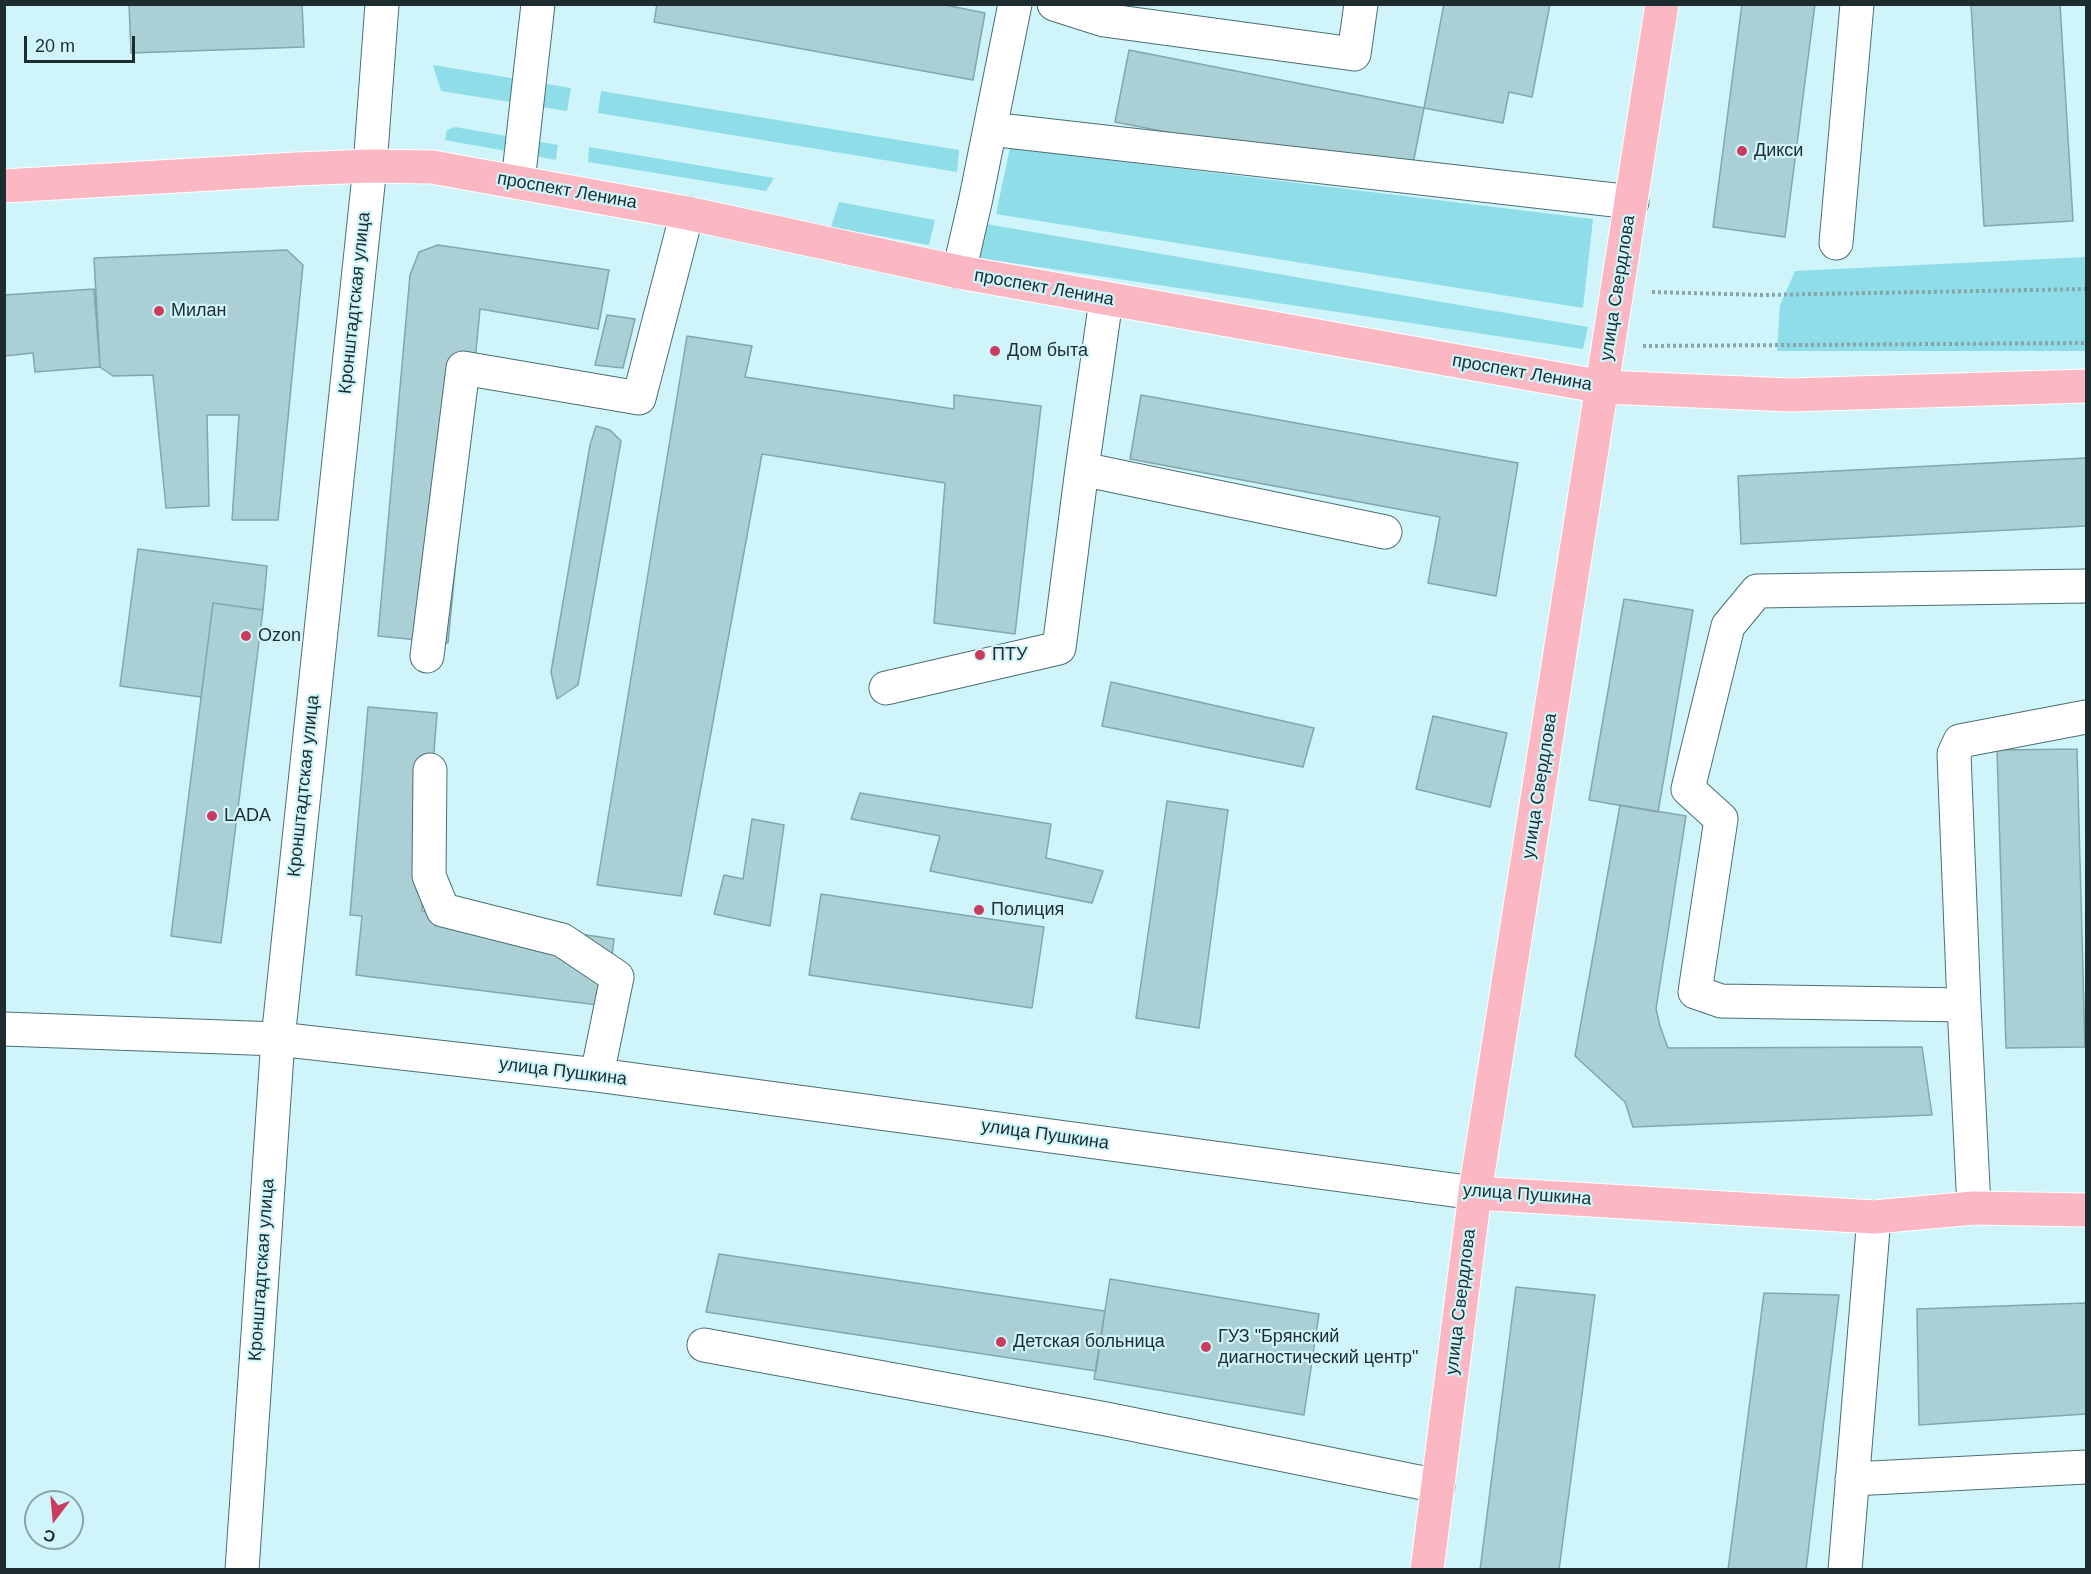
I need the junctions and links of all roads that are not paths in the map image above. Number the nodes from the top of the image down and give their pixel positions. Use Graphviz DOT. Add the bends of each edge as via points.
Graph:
graph roads {
  1 [pos="381,4"];
  2 [pos="538,4"];
  3 [pos="1015,4"];
  4 [pos="1054,4"];
  5 [pos="1361,4"];
  6 [pos="1662,4"];
  7 [pos="1857,4"];
  8 [pos="1105,12"];
  9 [pos="990,129"];
  10 [pos="370,166"];
  11 [pos="518,182"];
  12 [pos="4,186"];
  13 [pos="1632,202"];
  14 [pos="687,213"];
  15 [pos="1836,243"];
  16 [pos="959,272"];
  17 [pos="1106,300"];
  18 [pos="2086,386"];
  19 [pos="1603,387"];
  20 [pos="1082,469"];
  21 [pos="1385,532"];
  22 [pos="2086,586"];
  23 [pos="427,656"];
  24 [pos="886,688"];
  25 [pos="2086,717"];
  26 [pos="430,770"];
  27 [pos="1964,1005"];
  28 [pos="4,1029"];
  29 [pos="278,1039"];
  30 [pos="597,1076"];
  31 [pos="1475,1193"];
  32 [pos="1974,1208"];
  33 [pos="2086,1210"];
  34 [pos="1874,1217"];
  35 [pos="704,1345"];
  36 [pos="2086,1467"];
  37 [pos="1852,1479"];
  38 [pos="1438,1486"];
  39 [pos="242,1569"];
  40 [pos="1427,1569"];
  41 [pos="1845,1569"];
  1 -- 10 [label="street, Кронштадтская улица"];
  2 -- 11 [label="street"];
  3 -- 9 [label="street"];
  4 -- 8 [label="street"];
  5 -- 8 [label="street" via="1354,54"];
  6 -- 13 [label="main road, улица Свердлова"];
  7 -- 15 [label="street"];
  9 -- 13 [label="street"];
  9 -- 16 [label="street"];
  10 -- 11 [label="main road, проспект Ленина" via="432,167"];
  10 -- 12 [label="main road, проспект Ленина"];
  10 -- 29 [label="street, Кронштадтская улица"];
  11 -- 14 [label="main road, проспект Ленина"];
  13 -- 19 [label="main road, улица Свердлова"];
  14 -- 16 [label="main road, проспект Ленина"];
  14 -- 23 [label="street" via="639,398 463,368"];
  16 -- 17 [label="main road, проспект Ленина"];
  17 -- 19 [label="main road, проспект Ленина"];
  17 -- 20 [label="street"];
  18 -- 19 [label="main road, проспект Ленина" via="1790,395"];
  19 -- 31 [label="main road, улица Свердлова"];
  20 -- 21 [label="street"];
  20 -- 24 [label="street" via="1059,648"];
  22 -- 27 [label="street" via="1757,591 1728,626 1688,789 1721,819 1695,992 1721,1001"];
  25 -- 27 [label="street" via="1960,741 1954,754"];
  26 -- 30 [label="street" via="429,876 442,910 562,940 616,976"];
  27 -- 32 [label="street"];
  28 -- 29 [label="street, улица Пушкина"];
  29 -- 30 [label="street, улица Пушкина"];
  29 -- 39 [label="street, Кронштадтская улица"];
  30 -- 31 [label="street, улица Пушкина"];
  31 -- 34 [label="main road, улица Пушкина"];
  31 -- 38 [label="main road, улица Свердлова"];
  32 -- 33 [label="main road, улица Пушкина"];
  32 -- 34 [label="main road, улица Пушкина"];
  34 -- 37 [label="street"];
  35 -- 38 [label="street" via="1106,1419"];
  36 -- 37 [label="street"];
  37 -- 41 [label="street"];
  38 -- 40 [label="main road, улица Свердлова"];
}
